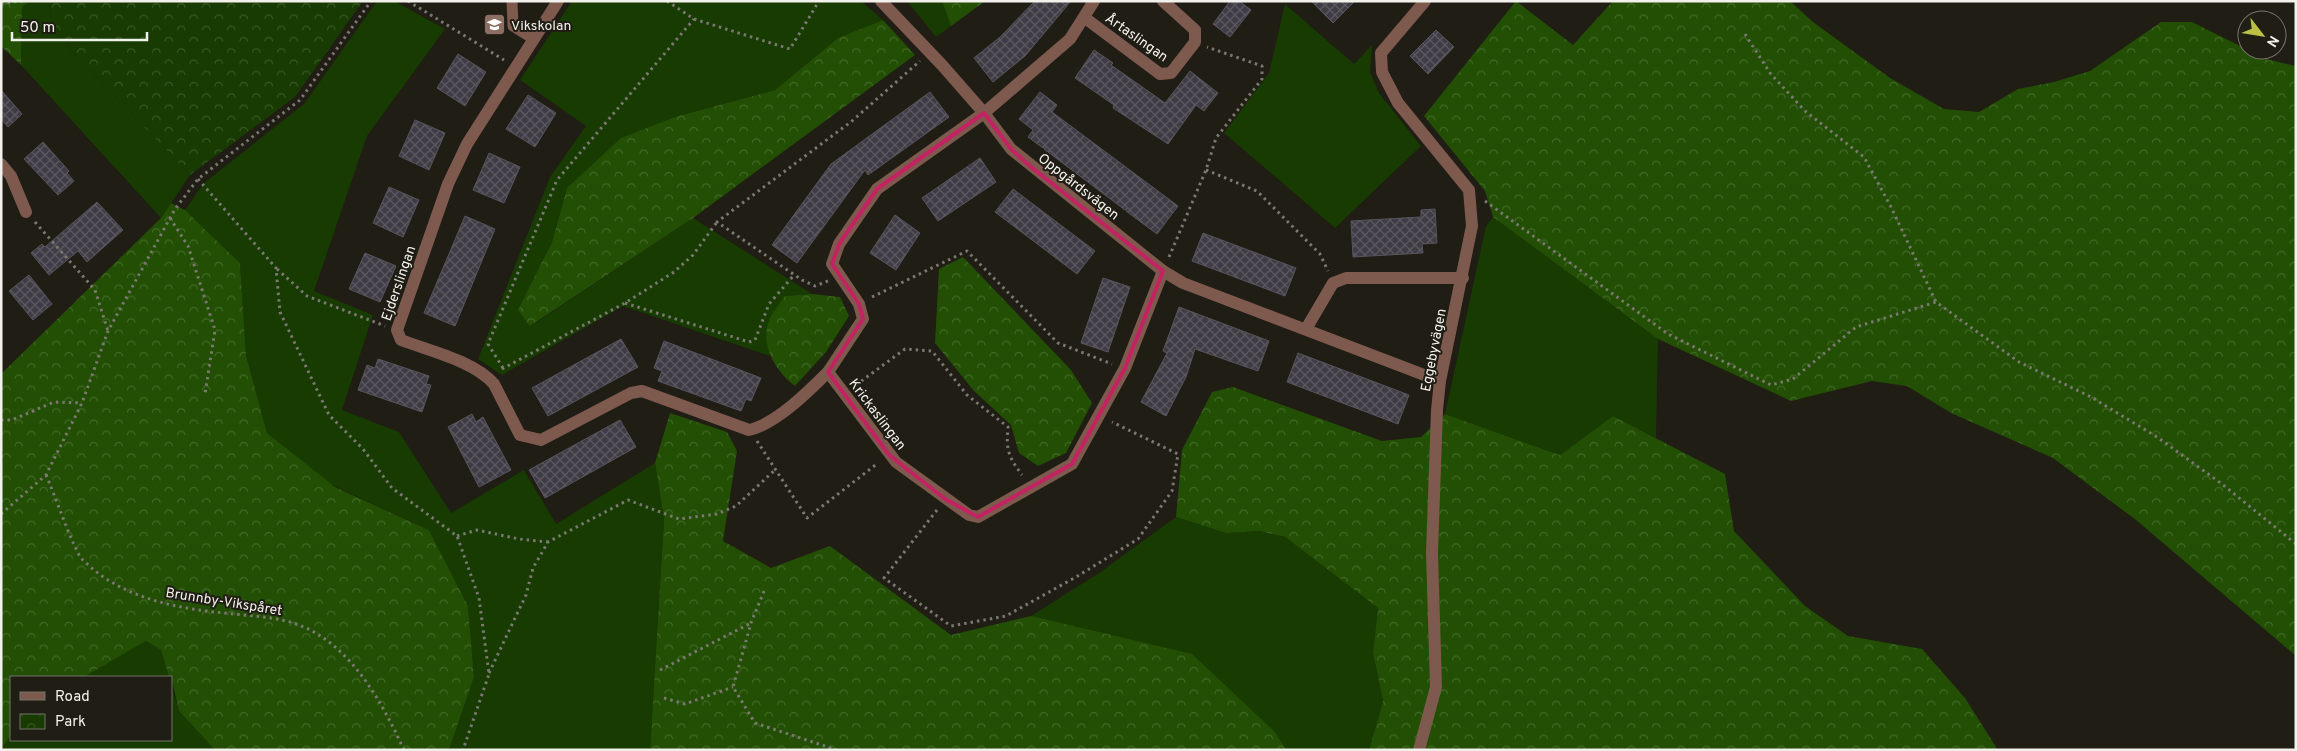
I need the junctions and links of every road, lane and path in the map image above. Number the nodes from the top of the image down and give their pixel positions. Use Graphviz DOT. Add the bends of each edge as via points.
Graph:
graph roads {
  1 [pos="23,1"];
  2 [pos="371,1"];
  3 [pos="408,1"];
  4 [pos="512,1"];
  5 [pos="558,1"];
  6 [pos="667,1"];
  7 [pos="819,1"];
  8 [pos="881,1"];
  9 [pos="1094,1"];
  10 [pos="1163,1"];
  11 [pos="1426,1"];
  12 [pos="1,3"];
  13 [pos="1085,18"];
  14 [pos="694,19"];
  15 [pos="1745,34"];
  16 [pos="534,39"];
  17 [pos="1195,42"];
  18 [pos="930,52"];
  19 [pos="516,67"];
  20 [pos="984,113"];
  21 [pos="1,164"];
  22 [pos="1206,170"];
  23 [pos="198,179"];
  24 [pos="1469,190"];
  25 [pos="26,212"];
  26 [pos="170,218"];
  27 [pos="717,222"];
  28 [pos="276,268"];
  29 [pos="1162,271"];
  30 [pos="837,274"];
  31 [pos="794,275"];
  32 [pos="1329,276"];
  33 [pos="1463,278"];
  34 [pos="1936,302"];
  35 [pos="625,303"];
  36 [pos="872,305"];
  37 [pos="1306,329"];
  38 [pos="108,330"];
  39 [pos="397,330"];
  40 [pos="502,368"];
  41 [pos="1125,368"];
  42 [pos="828,372"];
  43 [pos="489,377"];
  44 [pos="1440,381"];
  45 [pos="205,394"];
  46 [pos="844,394"];
  47 [pos="82,403"];
  48 [pos="1098,415"];
  49 [pos="1,420"];
  50 [pos="749,434"];
  51 [pos="765,437"];
  52 [pos="758,442"];
  53 [pos="889,455"];
  54 [pos="776,469"];
  55 [pos="46,475"];
  56 [pos="1032,487"];
  57 [pos="931,502"];
  58 [pos="939,508"];
  59 [pos="946,513"];
  60 [pos="1,514"];
  61 [pos="457,536"];
  62 [pos="548,542"];
  63 [pos="2296,544"];
  64 [pos="764,590"];
  65 [pos="751,622"];
  66 [pos="660,670"];
  67 [pos="489,674"];
  68 [pos="733,687"];
  69 [pos="664,698"];
  70 [pos="404,750"];
  71 [pos="463,750"];
  72 [pos="837,750"];
  73 [pos="1419,750"];
  1 -- 12 [label="path"];
  2 -- 23 [label="path" via="300,100"];
  3 -- 19 [label="path"];
  4 -- 16 [label="lane" via="513,26"];
  5 -- 16 [label="street, Ejderslingan"];
  6 -- 14 [label="path"];
  7 -- 14 [label="path" via="790,49"];
  8 -- 18 [label="street, Oppgårdsvägen"];
  9 -- 13 [label="street, Årtaslingan"];
  10 -- 17 [label="street" via="1195,30"];
  11 -- 24 [label="street" via="1381,52 1382,72 1398,103"];
  13 -- 17 [label="street, Årtaslingan" via="1160,74 1171,73"];
  13 -- 20 [label="street, Årtaslingan" via="1070,39"];
  14 -- 40 [label="path" via="557,180 488,344"];
  15 -- 34 [label="path" via="1770,73 1805,110 1864,157"];
  16 -- 19 [label="street, Ejderslingan"];
  17 -- 22 [label="path" via="1262,66 1262,79 1216,138"];
  18 -- 20 [label="street, Oppgårdsvägen"];
  18 -- 27 [label="path" via="852,121"];
  19 -- 39 [label="street, Ejderslingan" via="467,144 448,184"];
  20 -- 29 [label="street, Oppgårdsvägen" via="1011,149 1031,167"];
  20 -- 30 [label="street" via="877,190 839,244 832,264"];
  21 -- 25 [label="street" via="11,176"];
  22 -- 29 [label="path"];
  22 -- 32 [label="path" via="1257,191 1320,254"];
  23 -- 26 [label="path"];
  23 -- 28 [label="path"];
  24 -- 33 [label="street, Eggebyvägen" via="1472,226"];
  24 -- 34 [label="path" via="1668,334 1771,385 1793,379 1856,327"];
  25 -- 38 [label="path" via="95,290"];
  26 -- 38 [label="path"];
  26 -- 45 [label="path" via="188,246 215,330"];
  27 -- 31 [label="path"];
  27 -- 35 [label="path" via="693,256"];
  28 -- 39 [label="path" via="307,296"];
  28 -- 61 [label="path" via="280,312 329,415 363,449 392,488"];
  29 -- 37 [label="street, Oppgårdsvägen" via="1182,283"];
  29 -- 41 [label="street, Krickaslingan"];
  30 -- 31 [label="path" via="824,284 815,286"];
  30 -- 42 [label="street" via="859,304 863,319"];
  31 -- 35 [label="path" via="769,304 760,334 748,342"];
  32 -- 33 [label="street"];
  32 -- 37 [label="street"];
  33 -- 44 [label="street, Eggebyvägen"];
  34 -- 63 [label="path" via="2019,362 2091,397 2157,437"];
  35 -- 40 [label="path"];
  36 -- 41 [label="path" via="869,299 967,251 1058,343"];
  37 -- 44 [label="street, Oppgårdsvägen"];
  38 -- 47 [label="path"];
  39 -- 43 [label="street, Ejderslingan" via="401,340 473,367"];
  40 -- 43 [label="path"];
  41 -- 48 [label="street, Krickaslingan"];
  42 -- 46 [label="street, Krickaslingan"];
  42 -- 50 [label="street" via="813,387"];
  43 -- 50 [label="street" via="520,435 541,440 642,391"];
  44 -- 73 [label="street, Eggebyvägen" via="1432,553 1436,687"];
  46 -- 53 [label="street, Krickaslingan"];
  46 -- 56 [label="path" via="905,349 932,351 968,395 1008,426 1006,448 1011,461"];
  47 -- 49 [label="path" via="54,402 12,420"];
  47 -- 55 [label="path"];
  48 -- 56 [label="street, Krickaslingan" via="1072,464"];
  48 -- 58 [label="path" via="1178,454 1172,491 1138,539 1076,577 1006,616 951,626 884,578"];
  50 -- 52 [label="path"];
  50 -- 52 [label="path"];
  51 -- 52 [label="path"];
  52 -- 54 [label="path"];
  53 -- 54 [label="path" via="807,518"];
  53 -- 56 [label="street, Krickaslingan" via="969,515 978,517"];
  54 -- 62 [label="path" via="736,506 717,514 679,519 628,500"];
  55 -- 60 [label="path"];
  55 -- 70 [label="path, Brunnby-Vikspåret" via="80,558 119,587 170,606 261,616 299,626 330,644 376,694"];
  57 -- 58 [label="path"];
  58 -- 59 [label="path"];
  61 -- 62 [label="path" via="477,530"];
  61 -- 67 [label="path" via="479,598"];
  62 -- 67 [label="path" via="533,568 526,595"];
  64 -- 65 [label="path"];
  65 -- 66 [label="path"];
  65 -- 68 [label="path"];
  67 -- 71 [label="path"];
  68 -- 69 [label="path" via="685,704"];
  68 -- 72 [label="path" via="755,723"];
}
